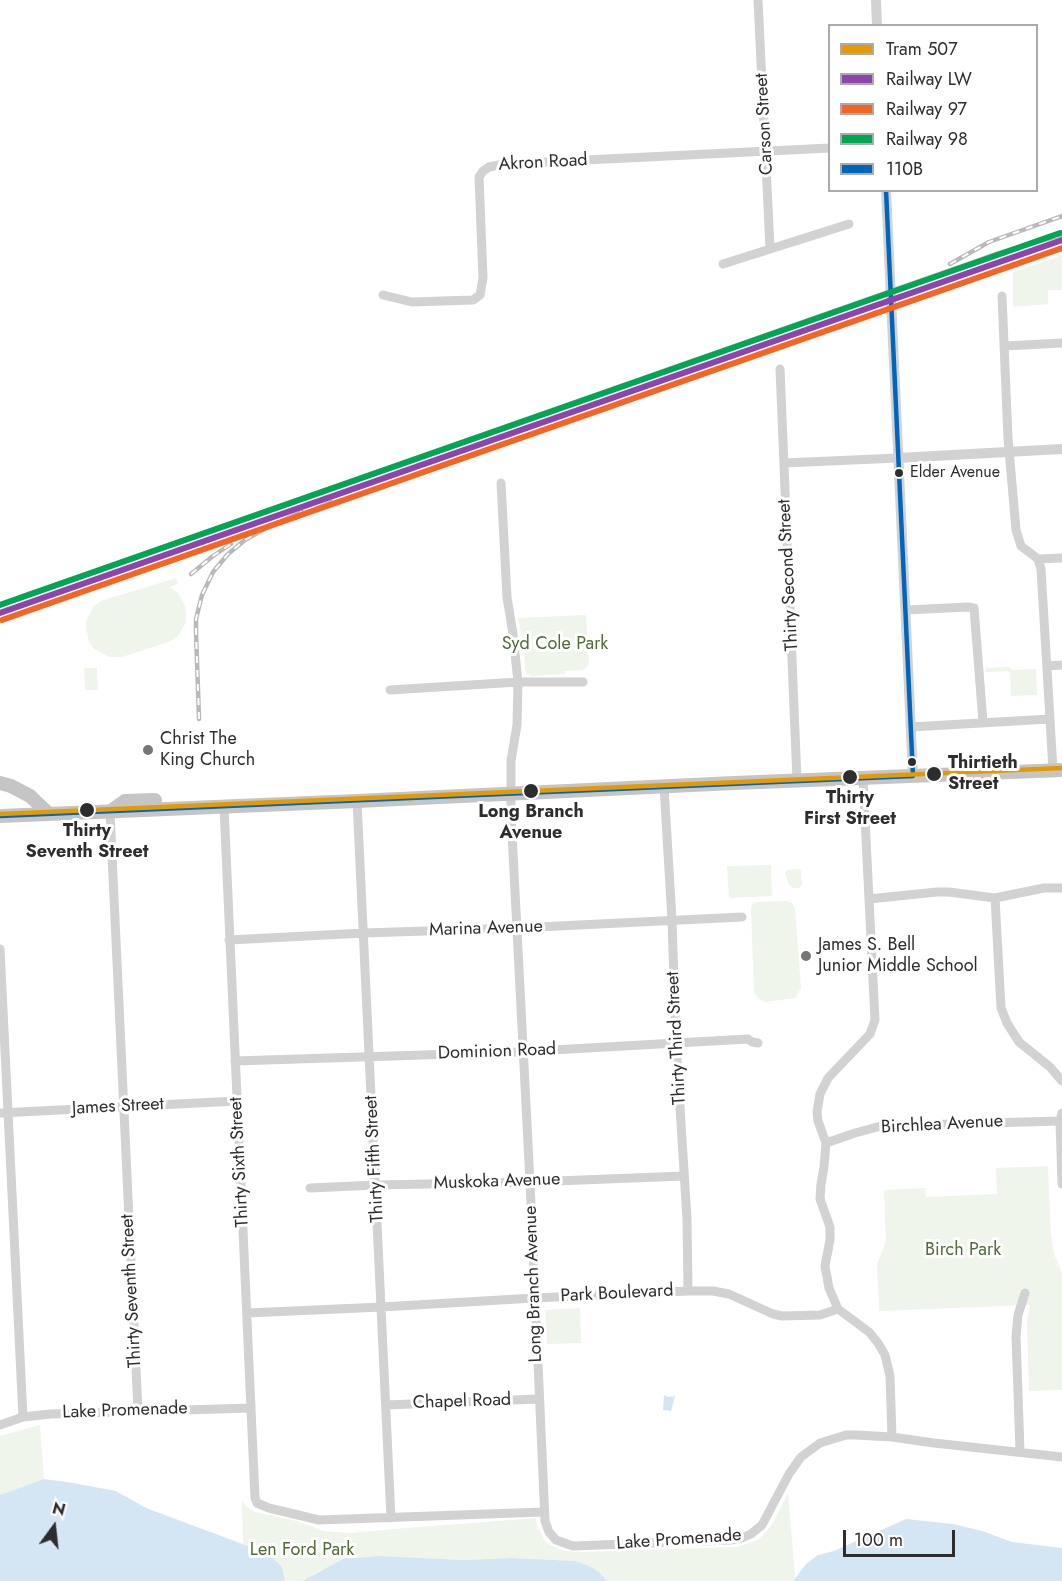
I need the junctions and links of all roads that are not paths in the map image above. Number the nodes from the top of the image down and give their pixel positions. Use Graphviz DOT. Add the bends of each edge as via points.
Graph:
graph roads {
  1 [pos="758,0"];
  2 [pos="876,0"];
  3 [pos="877,24"];
  4 [pos="828,148"];
  5 [pos="766,150"];
  6 [pos="886,192"];
  7 [pos="849,224"];
  8 [pos="770,248"];
  9 [pos="723,264"];
  10 [pos="383,295"];
  11 [pos="1002,296"];
  12 [pos="1062,343"];
  13 [pos="1005,346"];
  14 [pos="780,369"];
  15 [pos="1062,448"];
  16 [pos="1009,451"];
  17 [pos="897,458"];
  18 [pos="784,462"];
  19 [pos="501,483"];
  20 [pos="1062,558"];
  21 [pos="1038,559"];
  22 [pos="906,610"];
  23 [pos="1062,665"];
  24 [pos="1047,666"];
  25 [pos="518,682"];
  26 [pos="583,682"];
  27 [pos="390,690"];
  28 [pos="1050,719"];
  29 [pos="982,722"];
  30 [pos="911,727"];
  31 [pos="1057,770"];
  32 [pos="913,776"];
  33 [pos="863,778"];
  34 [pos="797,780"];
  35 [pos="0,783"];
  36 [pos="664,786"];
  37 [pos="511,794"];
  38 [pos="357,801"];
  39 [pos="230,806"];
  40 [pos="110,812"];
  41 [pos="49,814"];
  42 [pos="6,816"];
  43 [pos="1062,888"];
  44 [pos="995,898"];
  45 [pos="869,899"];
  46 [pos="742,917"];
  47 [pos="672,920"];
  48 [pos="518,928"];
  49 [pos="364,933"];
  50 [pos="230,940"];
  51 [pos="0,949"];
  52 [pos="676,1043"];
  53 [pos="758,1043"];
  54 [pos="523,1052"];
  55 [pos="370,1057"];
  56 [pos="235,1061"];
  57 [pos="1062,1081"];
  58 [pos="237,1101"];
  59 [pos="124,1107"];
  60 [pos="4,1113"];
  61 [pos="1061,1117"];
  62 [pos="826,1143"];
  63 [pos="684,1176"];
  64 [pos="530,1182"];
  65 [pos="1062,1184"];
  66 [pos="376,1185"];
  67 [pos="310,1188"];
  68 [pos="688,1291"];
  69 [pos="1025,1293"];
  70 [pos="534,1298"];
  71 [pos="382,1308"];
  72 [pos="838,1309"];
  73 [pos="247,1313"];
  74 [pos="539,1399"];
  75 [pos="386,1405"];
  76 [pos="251,1408"];
  77 [pos="138,1411"];
  78 [pos="23,1417"];
  79 [pos="0,1425"];
  80 [pos="892,1437"];
  81 [pos="1020,1451"];
  82 [pos="1062,1457"];
  83 [pos="544,1512"];
  84 [pos="392,1518"];
  1 -- 5 [label="street, Carson Street"];
  2 -- 3 [label="street"];
  4 -- 5 [label="street, Akron Road"];
  5 -- 8 [label="street, Carson Street"];
  5 -- 10 [label="street, Akron Road" via="489,167 479,177 483,278 480,295 472,300 412,302"];
  6 -- 17 [label="street"];
  7 -- 8 [label="street"];
  8 -- 9 [label="street"];
  11 -- 13 [label="street"];
  12 -- 13 [label="street"];
  13 -- 16 [label="street"];
  14 -- 18 [label="street, Thirty Second Street"];
  15 -- 16 [label="street"];
  16 -- 17 [label="street"];
  16 -- 21 [label="street" via="1016,530 1021,546"];
  17 -- 18 [label="street"];
  17 -- 22 [label="street"];
  18 -- 34 [label="street, Thirty Second Street"];
  19 -- 25 [label="street, Long Branch Avenue" via="507,597"];
  20 -- 21 [label="street"];
  21 -- 24 [label="street"];
  22 -- 29 [label="street" via="974,608"];
  22 -- 30 [label="street"];
  23 -- 24 [label="street"];
  24 -- 28 [label="street"];
  25 -- 26 [label="street"];
  25 -- 27 [label="street"];
  25 -- 37 [label="street, Long Branch Avenue"];
  28 -- 29 [label="street"];
  28 -- 31 [label="street"];
  29 -- 30 [label="street"];
  30 -- 32 [label="street"];
  31 -- 32 [label="main road"];
  32 -- 33 [label="main road"];
  33 -- 34 [label="main road"];
  33 -- 45 [label="street"];
  34 -- 36 [label="main road"];
  35 -- 41 [label="main road" via="30,796"];
  36 -- 37 [label="main road" via="594,789 578,782 522,784"];
  36 -- 47 [label="street, Thirty Third Street"];
  37 -- 38 [label="main road" via="502,802 444,805 419,798"];
  37 -- 48 [label="street, Long Branch Avenue"];
  38 -- 39 [label="main road"];
  38 -- 49 [label="street, Thirty Fifth Street"];
  39 -- 40 [label="main road" via="214,798 125,801"];
  39 -- 50 [label="street, Thirty Sixth Street"];
  40 -- 41 [label="main road"];
  40 -- 42 [label="main road" via="99,820 34,823"];
  40 -- 59 [label="street, Thirty Seventh Street"];
  41 -- 42 [label="main road"];
  43 -- 44 [label="street"];
  44 -- 45 [label="street" via="937,892"];
  44 -- 57 [label="street" via="1001,1008 1019,1042"];
  45 -- 62 [label="street" via="874,1020 870,1034 828,1078 820,1094 818,1121"];
  46 -- 47 [label="street, Marina Avenue"];
  47 -- 48 [label="street, Marina Avenue"];
  47 -- 52 [label="street, Thirty Third Street"];
  48 -- 49 [label="street, Marina Avenue"];
  48 -- 54 [label="street, Long Branch Avenue"];
  49 -- 50 [label="street, Marina Avenue"];
  49 -- 55 [label="street, Thirty Fifth Street"];
  50 -- 56 [label="street, Thirty Sixth Street"];
  51 -- 60 [label="street"];
  52 -- 53 [label="street, Dominion Road" via="748,1039"];
  52 -- 54 [label="street, Dominion Road"];
  52 -- 63 [label="street, Thirty Third Street"];
  54 -- 55 [label="street, Dominion Road"];
  54 -- 64 [label="street, Long Branch Avenue"];
  55 -- 56 [label="street, Dominion Road"];
  55 -- 66 [label="street, Thirty Fifth Street"];
  56 -- 58 [label="street, Thirty Sixth Street"];
  58 -- 59 [label="street, James Street"];
  58 -- 73 [label="street, Thirty Sixth Street"];
  59 -- 60 [label="street, James Street"];
  59 -- 77 [label="street, Thirty Seventh Street"];
  60 -- 78 [label="street"];
  61 -- 62 [label="street, Birchlea Avenue" via="881,1126"];
  61 -- 65 [label="street"];
  62 -- 72 [label="street" via="820,1191 830,1234 825,1273"];
  63 -- 64 [label="street, Muskoka Avenue"];
  63 -- 68 [label="street, Thirty Third Street"];
  64 -- 66 [label="street, Muskoka Avenue"];
  64 -- 70 [label="street, Long Branch Avenue"];
  66 -- 67 [label="street, Muskoka Avenue"];
  66 -- 71 [label="street, Thirty Fifth Street"];
  68 -- 70 [label="street, Park Boulevard"];
  68 -- 72 [label="street, Park Boulevard" via="729,1294 782,1316 820,1315"];
  69 -- 81 [label="street" via="1016,1335"];
  70 -- 71 [label="street, Park Boulevard"];
  70 -- 74 [label="street, Long Branch Avenue"];
  71 -- 73 [label="street, Park Boulevard"];
  71 -- 75 [label="street, Thirty Fifth Street"];
  72 -- 80 [label="street" via="869,1332 885,1355 890,1376"];
  73 -- 76 [label="street, Thirty Sixth Street"];
  74 -- 75 [label="street, Chapel Road"];
  74 -- 83 [label="street, Long Branch Avenue"];
  75 -- 84 [label="street, Thirty Fifth Street"];
  76 -- 77 [label="street, Lake Promenade"];
  76 -- 84 [label="street, Thirty Sixth Street" via="257,1503 319,1520"];
  77 -- 78 [label="street, Lake Promenade"];
  78 -- 79 [label="street, Lake Promenade"];
  80 -- 81 [label="street, Lake Promenade"];
  80 -- 83 [label="street, Lake Promenade" via="846,1435 809,1450 795,1465 762,1525 742,1538 573,1546 552,1536"];
  81 -- 82 [label="street, Lake Promenade"];
  83 -- 84 [label="street"];
}
